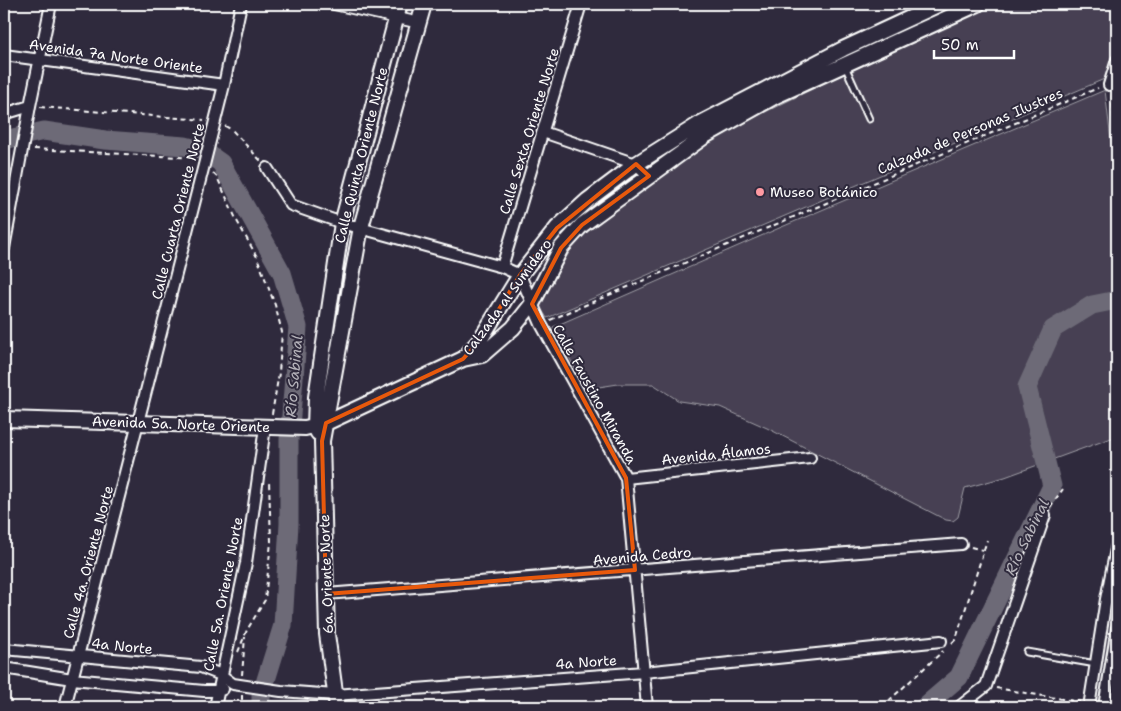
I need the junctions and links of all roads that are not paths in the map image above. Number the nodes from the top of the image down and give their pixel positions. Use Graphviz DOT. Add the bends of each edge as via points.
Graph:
graph roads {
  1 [pos="51,4"];
  2 [pos="241,4"];
  3 [pos="334,4"];
  4 [pos="424,4"];
  5 [pos="581,4"];
  6 [pos="940,4"];
  7 [pos="978,4"];
  8 [pos="397,10"];
  9 [pos="420,23"];
  10 [pos="4,55"];
  11 [pos="841,58"];
  12 [pos="40,60"];
  13 [pos="1117,60"];
  14 [pos="224,85"];
  15 [pos="1108,85"];
  16 [pos="29,110"];
  17 [pos="4,114"];
  18 [pos="868,119"];
  19 [pos="703,130"];
  20 [pos="543,132"];
  21 [pos="636,164"];
  22 [pos="266,168"];
  23 [pos="649,176"];
  24 [pos="342,223"];
  25 [pos="360,227"];
  26 [pos="4,248"];
  27 [pos="502,267"];
  28 [pos="520,275"];
  29 [pos="532,304"];
  30 [pos="463,359"];
  31 [pos="4,419"];
  32 [pos="138,424"];
  33 [pos="315,426"];
  34 [pos="269,427"];
  35 [pos="810,458"];
  36 [pos="626,478"];
  37 [pos="1045,515"];
  38 [pos="961,544"];
  39 [pos="1117,544"];
  40 [pos="635,570"];
  41 [pos="326,594"];
  42 [pos="1112,600"];
  43 [pos="1117,628"];
  44 [pos="941,641"];
  45 [pos="4,649"];
  46 [pos="1027,652"];
  47 [pos="1115,654"];
  48 [pos="78,655"];
  49 [pos="1096,664"];
  50 [pos="4,668"];
  51 [pos="644,672"];
  52 [pos="221,675"];
  53 [pos="72,679"];
  54 [pos="240,685"];
  55 [pos="218,692"];
  56 [pos="972,696"];
  57 [pos="336,701"];
  58 [pos="1089,705"];
  59 [pos="65,707"];
  60 [pos="215,707"];
  61 [pos="647,707"];
  62 [pos="959,707"];
  63 [pos="971,707"];
  64 [pos="1104,707"];
  1 -- 12 [label="street"];
  2 -- 14 [label="street, Calle Cuarta Oriente Norte"];
  3 -- 8 [label="street"];
  4 -- 9 [label="main road, Calle Quinta Oriente Norte"];
  5 -- 20 [label="street, Calle Sexta Oriente Norte"];
  6 -- 11 [label="main road"];
  7 -- 11 [label="main road"];
  8 -- 9 [label="street"];
  8 -- 24 [label="main road, Calle Quinta Oriente Norte"];
  9 -- 25 [label="main road, Calle Quinta Oriente Norte"];
  10 -- 12 [label="street, Avenida 7a Norte Oriente"];
  11 -- 18 [label="lane"];
  11 -- 19 [label="main road" via="776,96"];
  12 -- 14 [label="street, Avenida 7a Norte Oriente"];
  12 -- 16 [label="street"];
  13 -- 15 [label="street"];
  14 -- 32 [label="street, Calle Cuarta Oriente Norte"];
  16 -- 17 [label="street"];
  16 -- 26 [label="street"];
  19 -- 21 [label="main road, Calzada al Sumidero"];
  19 -- 23 [label="main road, Calzada al Sumidero"];
  20 -- 21 [label="street"];
  20 -- 27 [label="street, Calle Sexta Oriente Norte"];
  21 -- 23 [label="street"];
  21 -- 28 [label="main road, Calzada al Sumidero" via="557,228"];
  22 -- 24 [label="street" via="291,205"];
  23 -- 29 [label="main road, Calzada al Sumidero" via="582,225 561,248"];
  24 -- 25 [label="street"];
  24 -- 33 [label="main road, Calle Quinta Oriente Norte" via="316,397"];
  25 -- 27 [label="street"];
  25 -- 33 [label="main road, Calle Quinta Oriente Norte"];
  27 -- 28 [label="street"];
  28 -- 29 [label="street, Calle Faustino Miranda"];
  28 -- 30 [label="main road, Calzada al Sumidero" via="480,340"];
  29 -- 30 [label="main road, Calzada al Sumidero" via="513,328 482,355"];
  29 -- 36 [label="street, Calle Faustino Miranda"];
  30 -- 33 [label="main road, Avenida 5a. Norte Oriente"];
  31 -- 32 [label="main road, Avenida 5a. Norte Oriente"];
  32 -- 34 [label="main road, Avenida 5a. Norte Oriente"];
  32 -- 48 [label="street, Calle 4a. Oriente Norte"];
  33 -- 34 [label="main road, Avenida 5a. Norte Oriente"];
  33 -- 41 [label="main road, 6a. Oriente Norte" via="322,441"];
  34 -- 52 [label="street, Calle 5a. Oriente Norte" via="246,563"];
  35 -- 36 [label="street, Avenida Álamos"];
  36 -- 40 [label="street, Calle Faustino Miranda"];
  37 -- 56 [label="street" via="996,662 986,686"];
  38 -- 40 [label="street, Avenida Cedro"];
  39 -- 42 [label="street"];
  40 -- 41 [label="street, Avenida Cedro"];
  40 -- 51 [label="street, Calle Faustino Miranda"];
  41 -- 57 [label="main road, 6a. Oriente Norte" via="327,634"];
  42 -- 49 [label="street"];
  43 -- 47 [label="street"];
  44 -- 51 [label="street, 4a Norte"];
  45 -- 48 [label="street, 4a Norte"];
  46 -- 49 [label="lane"];
  47 -- 64 [label="street"];
  48 -- 52 [label="street, 4a Norte" via="201,667"];
  48 -- 53 [label="street, Calle 4a. Oriente Norte"];
  49 -- 58 [label="street"];
  50 -- 53 [label="street"];
  51 -- 57 [label="street, 4a Norte"];
  51 -- 61 [label="street, Calle Faustino Miranda"];
  52 -- 54 [label="street, 4a Norte"];
  52 -- 55 [label="street, Calle 5a. Oriente Norte"];
  53 -- 55 [label="street"];
  53 -- 59 [label="street, Calle 4a. Oriente Norte"];
  54 -- 55 [label="street"];
  54 -- 57 [label="street, 4a Norte"];
  55 -- 60 [label="street, Calle 5a. Oriente Norte"];
  56 -- 62 [label="street"];
  56 -- 63 [label="street"];
}
